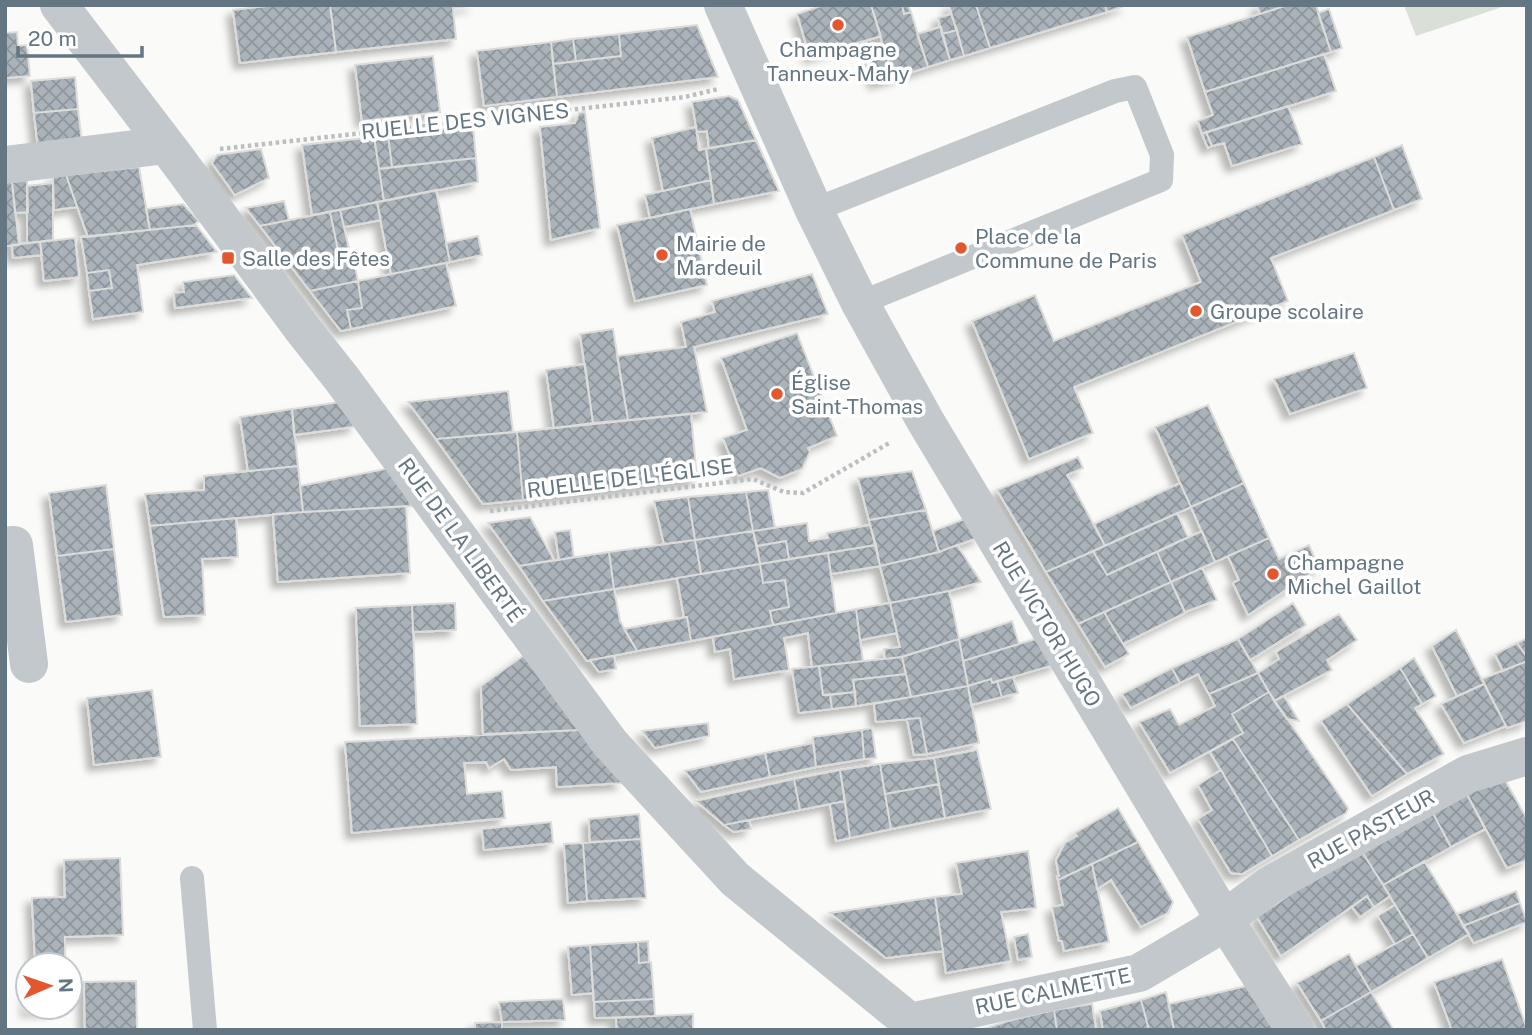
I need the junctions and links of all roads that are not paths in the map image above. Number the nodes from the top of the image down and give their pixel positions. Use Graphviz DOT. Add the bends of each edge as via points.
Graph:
graph roads {
  1 [pos="59,5"];
  2 [pos="723,5"];
  3 [pos="169,149"];
  4 [pos="5,164"];
  5 [pos="814,210"];
  6 [pos="860,303"];
  7 [pos="5,546"];
  8 [pos="29,664"];
  9 [pos="1527,755"];
  10 [pos="192,878"];
  11 [pos="1224,919"];
  12 [pos="911,1026"];
  13 [pos="205,1030"];
  14 [pos="1295,1030"];
  1 -- 3 [label="street, RUE DE LA LIBERTÉ"];
  2 -- 5 [label="street, RUE VICTOR HUGO"];
  3 -- 4 [label="street"];
  3 -- 12 [label="street, RUE DE LA LIBERTÉ" via="610,743 735,879"];
  5 -- 6 [label="street, RUE VICTOR HUGO"];
  5 -- 6 [label="lane" via="1135,87 1162,155 1161,180"];
  6 -- 11 [label="street, RUE VICTOR HUGO" via="926,422"];
  7 -- 8 [label="street" via="14,545"];
  9 -- 11 [label="street, RUE PASTEUR" via="1468,774 1270,885"];
  10 -- 13 [label="lane"];
  11 -- 12 [label="street, RUE CALMETTE" via="1139,973"];
  11 -- 14 [label="street, RUE VICTOR HUGO"];
}
